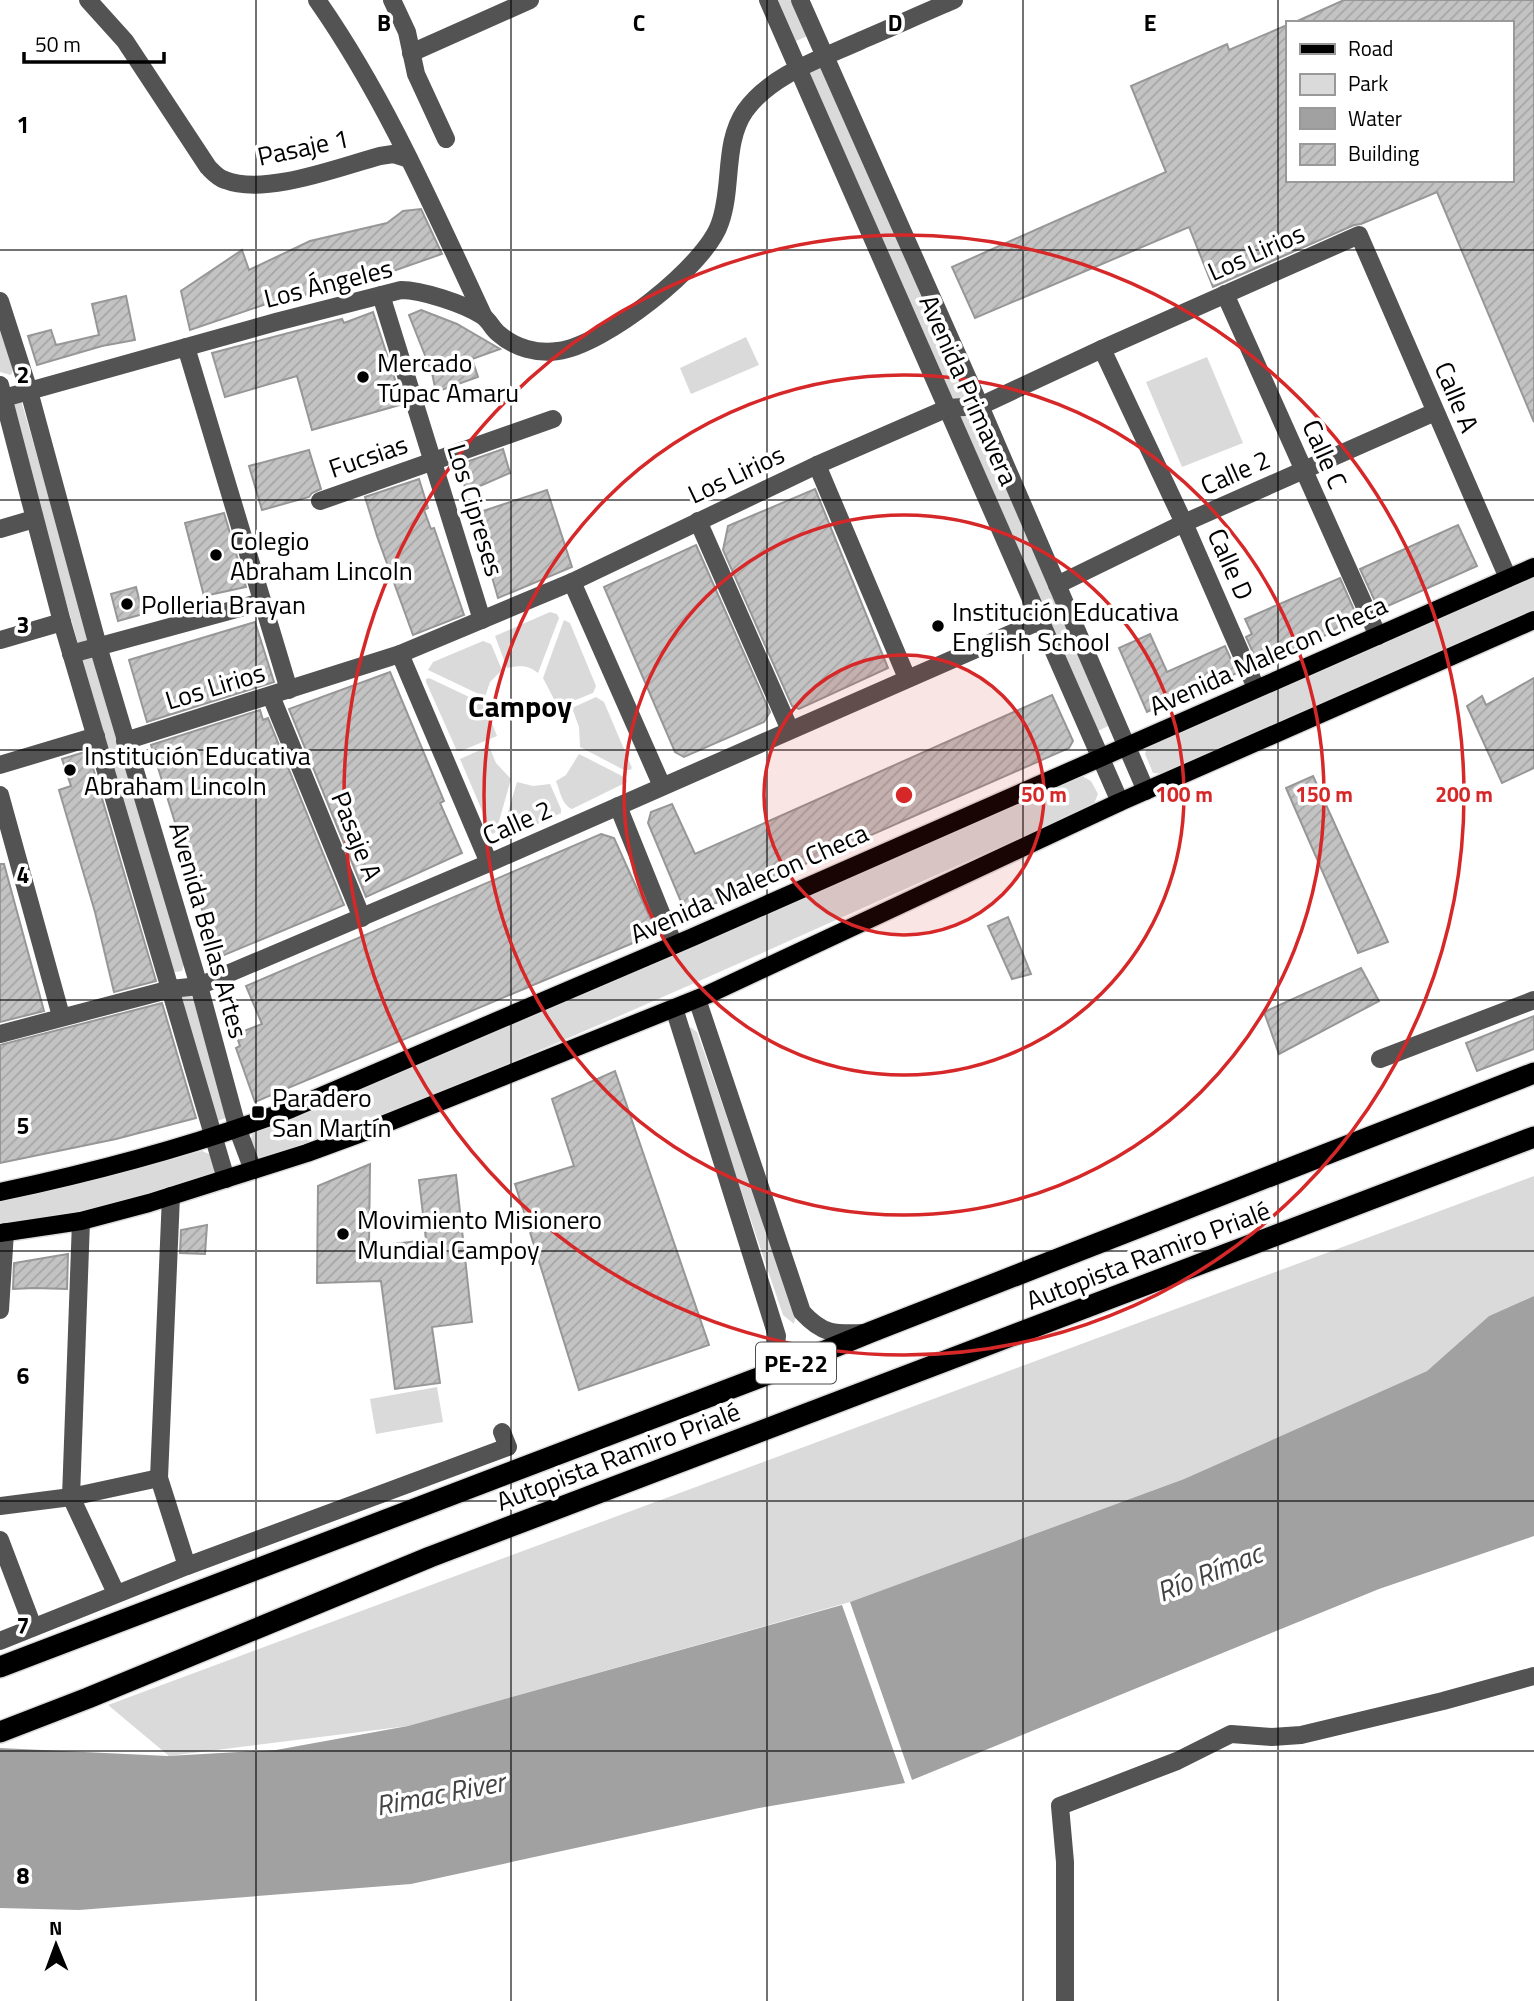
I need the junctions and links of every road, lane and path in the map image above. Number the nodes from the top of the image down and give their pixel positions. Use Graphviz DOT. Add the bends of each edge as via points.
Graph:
graph roads {
  1 [pos="88,0"];
  2 [pos="317,0"];
  3 [pos="392,0"];
  4 [pos="527,0"];
  5 [pos="768,0"];
  6 [pos="800,0"];
  7 [pos="954,0"];
  8 [pos="411,53"];
  9 [pos="824,57"];
  10 [pos="798,69"];
  11 [pos="446,139"];
  12 [pos="409,159"];
  13 [pos="1359,235"];
  14 [pos="1226,294"];
  15 [pos="381,295"];
  16 [pos="0,301"];
  17 [pos="483,315"];
  18 [pos="186,347"];
  19 [pos="1102,349"];
  20 [pos="29,391"];
  21 [pos="1,394"];
  22 [pos="980,406"];
  23 [pos="948,408"];
  24 [pos="1435,412"];
  25 [pos="553,419"];
  26 [pos="434,460"];
  27 [pos="817,465"];
  28 [pos="1304,471"];
  29 [pos="320,501"];
  30 [pos="34,519"];
  31 [pos="698,521"];
  32 [pos="1184,523"];
  33 [pos="0,529"];
  34 [pos="1534,567"];
  35 [pos="1508,578"];
  36 [pos="572,582"];
  37 [pos="1057,584"];
  38 [pos="262,602"];
  39 [pos="482,620"];
  40 [pos="1042,620"];
  41 [pos="1534,620"];
  42 [pos="62,622"];
  43 [pos="1378,636"];
  44 [pos="0,640"];
  45 [pos="98,646"];
  46 [pos="71,653"];
  47 [pos="400,654"];
  48 [pos="907,678"];
  49 [pos="1256,688"];
  50 [pos="280,693"];
  51 [pos="790,730"];
  52 [pos="96,736"];
  53 [pos="125,741"];
  54 [pos="1126,747"];
  55 [pos="1101,758"];
  56 [pos="0,765"];
  57 [pos="662,786"];
  58 [pos="1146,791"];
  59 [pos="0,795"];
  60 [pos="1120,802"];
  61 [pos="618,806"];
  62 [pos="489,863"];
  63 [pos="362,918"];
  64 [pos="674,945"];
  65 [pos="199,986"];
  66 [pos="171,989"];
  67 [pos="697,999"];
  68 [pos="1534,1000"];
  69 [pos="674,1008"];
  70 [pos="61,1016"];
  71 [pos="0,1034"];
  72 [pos="1380,1059"];
  73 [pos="1534,1073"];
  74 [pos="238,1130"];
  75 [pos="213,1138"];
  76 [pos="1534,1138"];
  77 [pos="253,1170"];
  78 [pos="226,1179"];
  79 [pos="0,1192"];
  80 [pos="171,1196"];
  81 [pos="81,1221"];
  82 [pos="3,1233"];
  83 [pos="0,1310"];
  84 [pos="871,1332"];
  85 [pos="766,1376"];
  86 [pos="502,1432"];
  87 [pos="159,1478"];
  88 [pos="71,1497"];
  89 [pos="0,1506"];
  90 [pos="0,1540"];
  91 [pos="187,1566"];
  92 [pos="116,1593"];
  93 [pos="33,1627"];
  94 [pos="0,1641"];
  95 [pos="0,1667"];
  96 [pos="1534,1676"];
  97 [pos="0,1732"];
  98 [pos="1065,2001"];
  1 -- 12 [label="street, Pasaje 1" via="125,41 208,167 222,179 271,185 380,156"];
  2 -- 12 [label="street" via="361,67"];
  3 -- 8 [label="street"];
  4 -- 8 [label="street"];
  5 -- 10 [label="street, Avenida Primavera"];
  6 -- 9 [label="street, Avenida Primavera"];
  7 -- 9 [label="street, Los Ángeles"];
  8 -- 11 [label="street"];
  9 -- 10 [label="street, Los Ángeles"];
  9 -- 22 [label="street, Avenida Primavera"];
  10 -- 17 [label="street, Los Ángeles" via="764,90 745,111 734,132 720,224 691,266 648,302 602,334 560,351 538,352 518,346 498,333"];
  10 -- 23 [label="street, Avenida Primavera"];
  12 -- 17 [label="street"];
  13 -- 14 [label="street, Los Lirios"];
  13 -- 24 [label="street, Calle A"];
  14 -- 19 [label="street, Los Lirios"];
  14 -- 28 [label="street, Calle C"];
  15 -- 17 [label="street, Los Ángeles" via="417,290"];
  15 -- 18 [label="street, Los Ángeles"];
  15 -- 26 [label="street, Los Cipreses"];
  16 -- 20 [label="street, Avenida Bellas Artes"];
  18 -- 20 [label="street, Los Ángeles"];
  18 -- 38 [label="street, Pasaje A"];
  19 -- 22 [label="street, Los Lirios"];
  19 -- 32 [label="street, Calle D"];
  20 -- 21 [label="street, Los Ángeles"];
  20 -- 45 [label="street, Avenida Bellas Artes"];
  21 -- 30 [label="street, Avenida Bellas Artes"];
  22 -- 23 [label="street, Los Lirios"];
  22 -- 37 [label="street, Avenida Primavera"];
  23 -- 27 [label="street, Los Lirios"];
  23 -- 40 [label="street, Avenida Primavera"];
  24 -- 28 [label="street, Calle 2"];
  24 -- 35 [label="street, Calle A"];
  25 -- 26 [label="street, Fucsias"];
  26 -- 29 [label="street, Fucsias"];
  26 -- 39 [label="street, Los Cipreses"];
  27 -- 31 [label="street, Los Lirios"];
  27 -- 48 [label="street"];
  28 -- 32 [label="street, Calle 2"];
  28 -- 43 [label="street, Calle C"];
  30 -- 33 [label="street"];
  30 -- 42 [label="street, Avenida Bellas Artes"];
  31 -- 36 [label="street, Los Lirios"];
  31 -- 51 [label="street"];
  32 -- 37 [label="street, Calle 2"];
  32 -- 49 [label="street, Calle D"];
  34 -- 35 [label="main road, Avenida Malecon Checa"];
  35 -- 43 [label="main road, Avenida Malecon Checa"];
  36 -- 39 [label="street, Los Lirios"];
  36 -- 57 [label="street"];
  37 -- 54 [label="street, Avenida Primavera"];
  38 -- 45 [label="street"];
  38 -- 50 [label="street, Pasaje A"];
  39 -- 47 [label="street, Los Lirios"];
  40 -- 48 [label="street, Calle 2"];
  40 -- 55 [label="street, Avenida Primavera"];
  41 -- 58 [label="main road"];
  42 -- 44 [label="street"];
  42 -- 46 [label="street, Avenida Bellas Artes"];
  43 -- 49 [label="main road, Avenida Malecon Checa"];
  45 -- 46 [label="street"];
  45 -- 53 [label="street, Avenida Bellas Artes"];
  46 -- 52 [label="street, Avenida Bellas Artes"];
  47 -- 50 [label="street, Los Lirios"];
  47 -- 62 [label="street"];
  48 -- 51 [label="street, Calle 2"];
  49 -- 54 [label="main road, Avenida Malecon Checa"];
  50 -- 53 [label="street, Los Lirios"];
  50 -- 63 [label="street, Pasaje A"];
  51 -- 57 [label="street, Calle 2"];
  52 -- 56 [label="street"];
  52 -- 66 [label="street, Avenida Bellas Artes"];
  53 -- 65 [label="street, Avenida Bellas Artes"];
  54 -- 55 [label="main road, Avenida Malecon Checa"];
  54 -- 58 [label="street, Avenida Primavera"];
  55 -- 60 [label="street, Avenida Primavera"];
  55 -- 64 [label="main road, Avenida Malecon Checa"];
  57 -- 61 [label="street, Calle 2"];
  58 -- 60 [label="main road"];
  59 -- 70 [label="street"];
  60 -- 67 [label="main road"];
  61 -- 62 [label="street, Calle 2"];
  61 -- 64 [label="street"];
  62 -- 63 [label="street, Calle 2"];
  63 -- 65 [label="street, Calle 2"];
  64 -- 74 [label="main road, Avenida Malecon Checa"];
  65 -- 66 [label="street, Calle 2"];
  65 -- 74 [label="street, Avenida Bellas Artes"];
  66 -- 70 [label="street, Calle 2"];
  66 -- 75 [label="street, Avenida Bellas Artes"];
  67 -- 69 [label="main road"];
  67 -- 84 [label="street" via="803,1312 826,1332"];
  68 -- 72 [label="street"];
  69 -- 77 [label="main road" via="367,1131"];
  69 -- 85 [label="street" via="777,1336 774,1361"];
  70 -- 71 [label="street, Calle 2"];
  73 -- 84 [label="highway, Autopista Ramiro Prialé / PE-22"];
  74 -- 75 [label="main road, Avenida Malecon Checa"];
  74 -- 77 [label="street, Avenida Bellas Artes"];
  75 -- 78 [label="street, Avenida Bellas Artes"];
  75 -- 79 [label="main road, Avenida Malecon Checa"];
  76 -- 97 [label="highway, Autopista Ramiro Prialé / PE-22" via="430,1557"];
  77 -- 78 [label="main road"];
  78 -- 80 [label="main road"];
  80 -- 81 [label="main road"];
  80 -- 87 [label="street"];
  81 -- 82 [label="main road"];
  81 -- 88 [label="street"];
  82 -- 83 [label="street"];
  84 -- 85 [label="highway, Autopista Ramiro Prialé / PE-22"];
  85 -- 95 [label="highway, Autopista Ramiro Prialé / PE-22"];
  86 -- 91 [label="street" via="508,1447"];
  87 -- 88 [label="street"];
  87 -- 91 [label="street"];
  88 -- 89 [label="street"];
  88 -- 92 [label="street"];
  90 -- 93 [label="street"];
  91 -- 92 [label="street"];
  92 -- 93 [label="street"];
  93 -- 94 [label="street"];
  96 -- 98 [label="street" via="1301,1735 1231,1734 1177,1761 1060,1806 1065,1862"];
}
